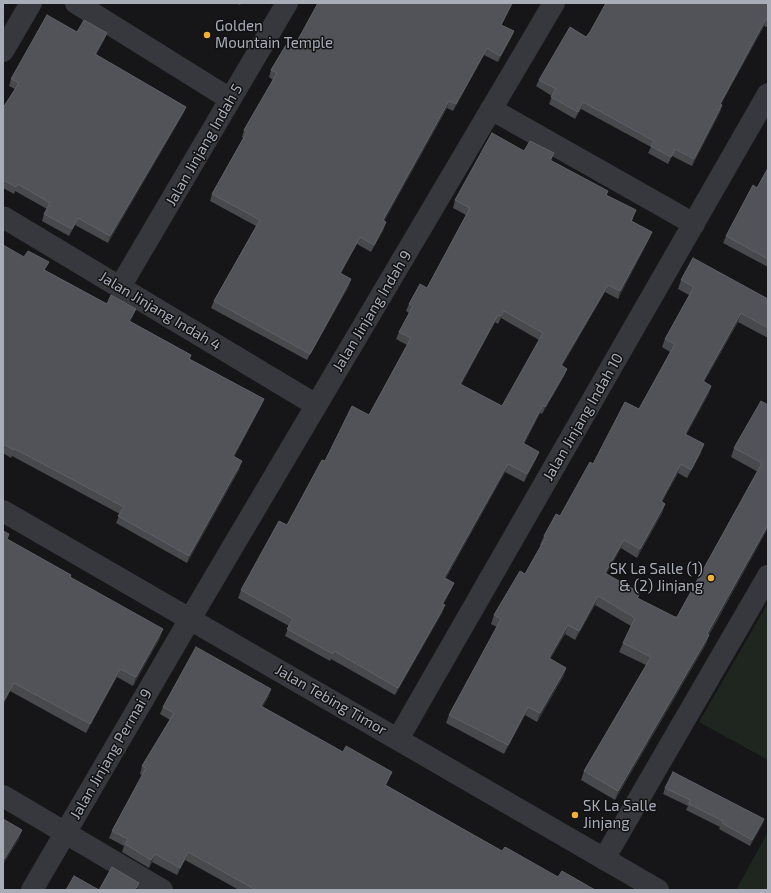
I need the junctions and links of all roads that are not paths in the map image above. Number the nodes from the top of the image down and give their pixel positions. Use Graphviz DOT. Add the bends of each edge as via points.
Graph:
graph roads {
  1 [pos="31,3"];
  2 [pos="76,3"];
  3 [pos="287,3"];
  4 [pos="554,3"];
  5 [pos="3,51"];
  6 [pos="768,94"];
  7 [pos="230,100"];
  8 [pos="491,109"];
  9 [pos="3,217"];
  10 [pos="694,224"];
  11 [pos="120,287"];
  12 [pos="316,405"];
  13 [pos="3,510"];
  14 [pos="768,576"];
  15 [pos="190,619"];
  16 [pos="398,739"];
  17 [pos="3,796"];
  18 [pos="65,833"];
  19 [pos="604,859"];
  20 [pos="32,890"];
  21 [pos="162,890"];
  22 [pos="658,890"];
  1 -- 5 [label="street"];
  2 -- 7 [label="street"];
  3 -- 7 [label="street, Jalan Jinjang Indah 5"];
  4 -- 8 [label="street, Jalan Jinjang Indah 9"];
  6 -- 10 [label="street, Jalan Jinjang Indah 10"];
  7 -- 11 [label="street, Jalan Jinjang Indah 5"];
  8 -- 10 [label="street"];
  8 -- 12 [label="street, Jalan Jinjang Indah 9"];
  9 -- 11 [label="street, Jalan Jinjang Indah 4"];
  10 -- 16 [label="street, Jalan Jinjang Indah 10"];
  11 -- 12 [label="street, Jalan Jinjang Indah 4"];
  12 -- 15 [label="street, Jalan Jinjang Indah 9"];
  13 -- 15 [label="street, Jalan Tebing Timor"];
  14 -- 19 [label="street"];
  15 -- 16 [label="street, Jalan Tebing Timor"];
  15 -- 18 [label="street, Jalan Jinjang Permai 9"];
  16 -- 19 [label="street, Jalan Tebing Timor"];
  17 -- 18 [label="street"];
  18 -- 20 [label="street, Jalan Jinjang Permai 9"];
  18 -- 21 [label="street"];
  19 -- 22 [label="street, Jalan Tebing Timor"];
}
